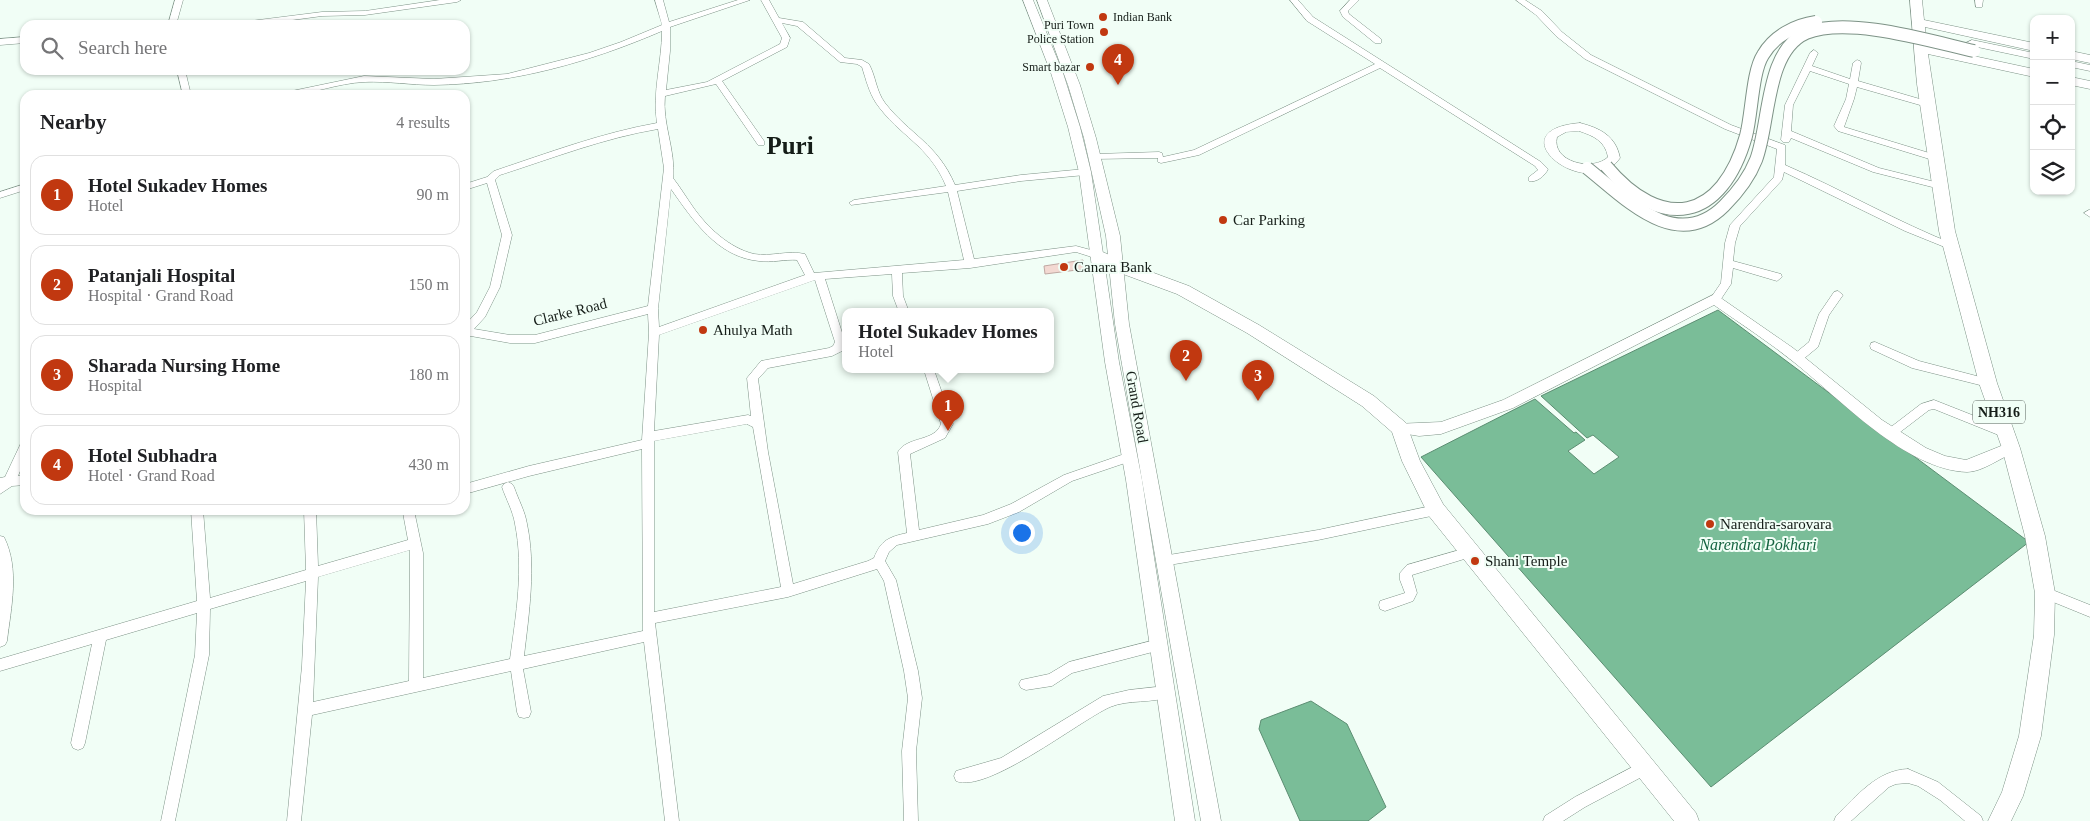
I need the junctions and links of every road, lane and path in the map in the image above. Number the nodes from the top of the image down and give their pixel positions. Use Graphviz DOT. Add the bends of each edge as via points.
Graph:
graph roads {
  1 [pos="179,0"];
  2 [pos="457,0"];
  3 [pos="659,0"];
  4 [pos="746,0"];
  5 [pos="765,0"];
  6 [pos="1028,0"];
  7 [pos="1042,0"];
  8 [pos="1294,0"];
  9 [pos="1355,0"];
  10 [pos="1520,0"];
  11 [pos="1916,0"];
  12 [pos="173,20"];
  13 [pos="275,20"];
  14 [pos="777,20"];
  15 [pos="1918,22"];
  16 [pos="666,26"];
  17 [pos="20,40"];
  18 [pos="1378,41"];
  19 [pos="0,42"];
  20 [pos="2030,46"];
  21 [pos="1973,47"];
  22 [pos="1921,49"];
  23 [pos="1814,53"];
  24 [pos="2030,55"];
  25 [pos="2075,56"];
  26 [pos="2090,59"];
  27 [pos="1857,63"];
  28 [pos="2030,63"];
  29 [pos="1380,64"];
  30 [pos="2075,65"];
  31 [pos="1806,67"];
  32 [pos="2090,68"];
  33 [pos="2030,72"];
  34 [pos="2075,73"];
  35 [pos="182,75"];
  36 [pos="2090,76"];
  37 [pos="717,80"];
  38 [pos="2075,82"];
  39 [pos="1853,83"];
  40 [pos="2090,85"];
  41 [pos="186,90"];
  42 [pos="311,90"];
  43 [pos="661,94"];
  44 [pos="1927,104"];
  45 [pos="662,125"];
  46 [pos="1787,132"];
  47 [pos="761,143"];
  48 [pos="1782,147"];
  49 [pos="1095,157"];
  50 [pos="1936,158"];
  51 [pos="1606,166"];
  52 [pos="1780,167"];
  53 [pos="1587,168"];
  54 [pos="1085,172"];
  55 [pos="490,179"];
  56 [pos="668,179"];
  57 [pos="1532,180"];
  58 [pos="470,185"];
  59 [pos="1940,186"];
  60 [pos="20,189"];
  61 [pos="952,190"];
  62 [pos="0,195"];
  63 [pos="854,203"];
  64 [pos="1952,247"];
  65 [pos="1098,255"];
  66 [pos="1728,263"];
  67 [pos="970,264"];
  68 [pos="1116,264"];
  69 [pos="897,270"];
  70 [pos="815,277"];
  71 [pos="1776,277"];
  72 [pos="1838,295"];
  73 [pos="1715,299"];
  74 [pos="902,308"];
  75 [pos="653,309"];
  76 [pos="470,326"];
  77 [pos="470,332"];
  78 [pos="654,333"];
  79 [pos="1875,346"];
  80 [pos="1798,358"];
  81 [pos="930,373"];
  82 [pos="1988,382"];
  83 [pos="758,424"];
  84 [pos="1400,428"];
  85 [pos="1891,433"];
  86 [pos="648,440"];
  87 [pos="2009,440"];
  88 [pos="20,455"];
  89 [pos="1130,457"];
  90 [pos="20,481"];
  91 [pos="3,485"];
  92 [pos="508,487"];
  93 [pos="470,488"];
  94 [pos="1436,510"];
  95 [pos="197,515"];
  96 [pos="310,515"];
  97 [pos="410,515"];
  98 [pos="914,536"];
  99 [pos="0,541"];
  100 [pos="415,543"];
  101 [pos="1470,552"];
  102 [pos="1163,561"];
  103 [pos="879,562"];
  104 [pos="312,573"];
  105 [pos="788,591"];
  106 [pos="2045,594"];
  107 [pos="204,605"];
  108 [pos="1385,605"];
  109 [pos="2090,611"];
  110 [pos="648,620"];
  111 [pos="650,635"];
  112 [pos="100,636"];
  113 [pos="0,641"];
  114 [pos="1159,645"];
  115 [pos="516,664"];
  116 [pos="0,665"];
  117 [pos="1026,684"];
  118 [pos="416,686"];
  119 [pos="1166,692"];
  120 [pos="305,710"];
  121 [pos="524,712"];
  122 [pos="78,743"];
  123 [pos="1646,767"];
  124 [pos="961,776"];
  125 [pos="168,821"];
  126 [pos="294,821"];
  127 [pos="672,821"];
  128 [pos="911,821"];
  129 [pos="1185,821"];
  130 [pos="1212,821"];
  131 [pos="1550,821"];
  132 [pos="1688,821"];
  133 [pos="1841,821"];
  134 [pos="1976,821"];
  135 [pos="1999,821"];
  1 -- 12 [label="street"];
  2 -- 13 [label="street" via="365,13"];
  3 -- 16 [label="street"];
  4 -- 16 [label="street"];
  5 -- 14 [label="street"];
  6 -- 54 [label="main road, Grand Road" via="1057,73"];
  7 -- 49 [label="main road, Grand Road" via="1078,96"];
  8 -- 29 [label="street" via="1310,19"];
  9 -- 18 [label="street" via="1347,6 1346,15"];
  10 -- 48 [label="street" via="1539,13 1558,34 1600,64 1728,127"];
  11 -- 15 [label="main road, NH316"];
  14 -- 37 [label="street" via="786,38 784,45"];
  14 -- 61 [label="street" via="800,24 843,60 866,66 876,96 934,156"];
  15 -- 20 [label="main road"];
  15 -- 22 [label="main road, NH316"];
  16 -- 42 [label="street" via="592,55 507,77 434,82 364,79"];
  16 -- 43 [label="street"];
  17 -- 19 [label="street"];
  21 -- 24 [label="main road"];
  21 -- 28 [label="main road"];
  21 -- 51 [label="main road, bridge" via="1860,21 1806,23 1784,33 1762,56 1740,156 1729,175 1701,206 1678,211 1654,204 1630,189"];
  21 -- 53 [label="main road, bridge" via="1861,29 1826,28 1804,34 1781,57 1756,159 1736,194 1711,218 1699,223 1681,225 1652,218"];
  22 -- 33 [label="main road"];
  22 -- 44 [label="main road, NH316"];
  23 -- 31 [label="street"];
  25 -- 26 [label="main road"];
  27 -- 39 [label="street"];
  29 -- 49 [label="street" via="1203,150 1180,157"];
  29 -- 57 [label="street" via="1538,164 1542,172"];
  30 -- 32 [label="main road"];
  31 -- 39 [label="street"];
  31 -- 46 [label="street" via="1789,105"];
  34 -- 36 [label="main road"];
  35 -- 41 [label="street"];
  37 -- 43 [label="street"];
  37 -- 47 [label="street"];
  38 -- 40 [label="main road"];
  39 -- 44 [label="street"];
  39 -- 50 [label="street" via="1839,126 1841,129"];
  43 -- 45 [label="street"];
  44 -- 50 [label="main road, NH316"];
  45 -- 55 [label="street" via="617,133 574,146 497,173"];
  45 -- 56 [label="street"];
  46 -- 48 [label="street"];
  46 -- 59 [label="street" via="1876,170"];
  48 -- 52 [label="street"];
  49 -- 68 [label="main road, Grand Road"];
  50 -- 59 [label="main road, NH316"];
  51 -- 53 [label="main road"];
  51 -- 53 [label="main road" via="1614,158 1613,148 1604,137 1580,127 1563,128 1554,133 1550,145 1556,157 1568,165"];
  52 -- 64 [label="street"];
  52 -- 66 [label="street" via="1779,178 1735,225"];
  54 -- 61 [label="street" via="1021,178"];
  54 -- 65 [label="main road, Grand Road"];
  55 -- 58 [label="street"];
  55 -- 76 [label="street" via="507,236 495,286 481,314"];
  56 -- 70 [label="street" via="704,228 719,239 755,258 801,258"];
  56 -- 75 [label="street"];
  59 -- 64 [label="main road, NH316"];
  60 -- 62 [label="street"];
  61 -- 63 [label="street"];
  61 -- 67 [label="street"];
  64 -- 82 [label="main road, NH316"];
  65 -- 67 [label="street" via="1076,249"];
  65 -- 68 [label="main road"];
  65 -- 89 [label="main road, Grand Road" via="1112,362"];
  66 -- 71 [label="street"];
  66 -- 73 [label="street" via="1726,284"];
  67 -- 69 [label="street"];
  68 -- 84 [label="main road" via="1183,290 1253,329 1360,396"];
  68 -- 102 [label="main road, Grand Road" via="1122,324"];
  69 -- 70 [label="street"];
  69 -- 74 [label="street" via="898,296"];
  70 -- 78 [label="street"];
  70 -- 83 [label="street" via="840,342 838,348 832,352 765,364 759,369 752,378"];
  72 -- 80 [label="street" via="1824,314 1814,344"];
  73 -- 80 [label="street"];
  73 -- 84 [label="street" via="1508,404 1441,428"];
  75 -- 77 [label="street, Clarke Road" via="535,338 510,339"];
  75 -- 78 [label="street"];
  78 -- 86 [label="street"];
  79 -- 82 [label="street" via="1916,365"];
  80 -- 85 [label="street"];
  81 -- 98 [label="street" via="947,424 943,434 904,452"];
  82 -- 87 [label="main road, NH316"];
  83 -- 86 [label="street" via="748,418"];
  83 -- 105 [label="street"];
  84 -- 94 [label="main road" via="1411,461"];
  85 -- 87 [label="street" via="1924,455 1969,466 1999,450"];
  85 -- 87 [label="street" via="1925,407 1934,404"];
  86 -- 93 [label="street"];
  86 -- 110 [label="street"];
  87 -- 106 [label="main road, NH316" via="2035,536"];
  88 -- 91 [label="street"];
  89 -- 98 [label="street" via="1068,478 1015,508 984,520"];
  89 -- 114 [label="main road, Grand Road"];
  90 -- 91 [label="street"];
  92 -- 115 [label="street" via="521,523 525,568"];
  94 -- 101 [label="main road"];
  94 -- 102 [label="street" via="1318,535"];
  95 -- 107 [label="street"];
  96 -- 104 [label="street"];
  97 -- 100 [label="street"];
  98 -- 103 [label="street" via="888,544"];
  99 -- 113 [label="street" via="7,585"];
  100 -- 104 [label="street"];
  100 -- 118 [label="street" via="418,591"];
  101 -- 108 [label="street" via="1411,569 1406,573 1409,597"];
  101 -- 123 [label="main road"];
  102 -- 130 [label="main road, Grand Road"];
  103 -- 105 [label="street"];
  103 -- 128 [label="street" via="890,580 915,698 909,751"];
  104 -- 107 [label="street"];
  104 -- 120 [label="street"];
  105 -- 110 [label="street"];
  106 -- 109 [label="street"];
  106 -- 135 [label="main road, NH316" via="2044,635 2030,736 2012,796"];
  107 -- 112 [label="street"];
  107 -- 125 [label="street" via="202,654"];
  110 -- 111 [label="street"];
  111 -- 115 [label="street"];
  111 -- 127 [label="street"];
  112 -- 116 [label="street"];
  112 -- 122 [label="street"];
  114 -- 117 [label="street" via="1069,668 1052,680"];
  114 -- 119 [label="main road, Grand Road"];
  115 -- 118 [label="street"];
  115 -- 121 [label="street"];
  118 -- 120 [label="street"];
  119 -- 124 [label="street" via="1108,702 1005,763"];
  119 -- 129 [label="main road, Grand Road"];
  120 -- 126 [label="street"];
  123 -- 131 [label="street"];
  123 -- 132 [label="main road"];
  133 -- 134 [label="street" via="1885,780 1901,776 1915,777 1932,785"];
}
